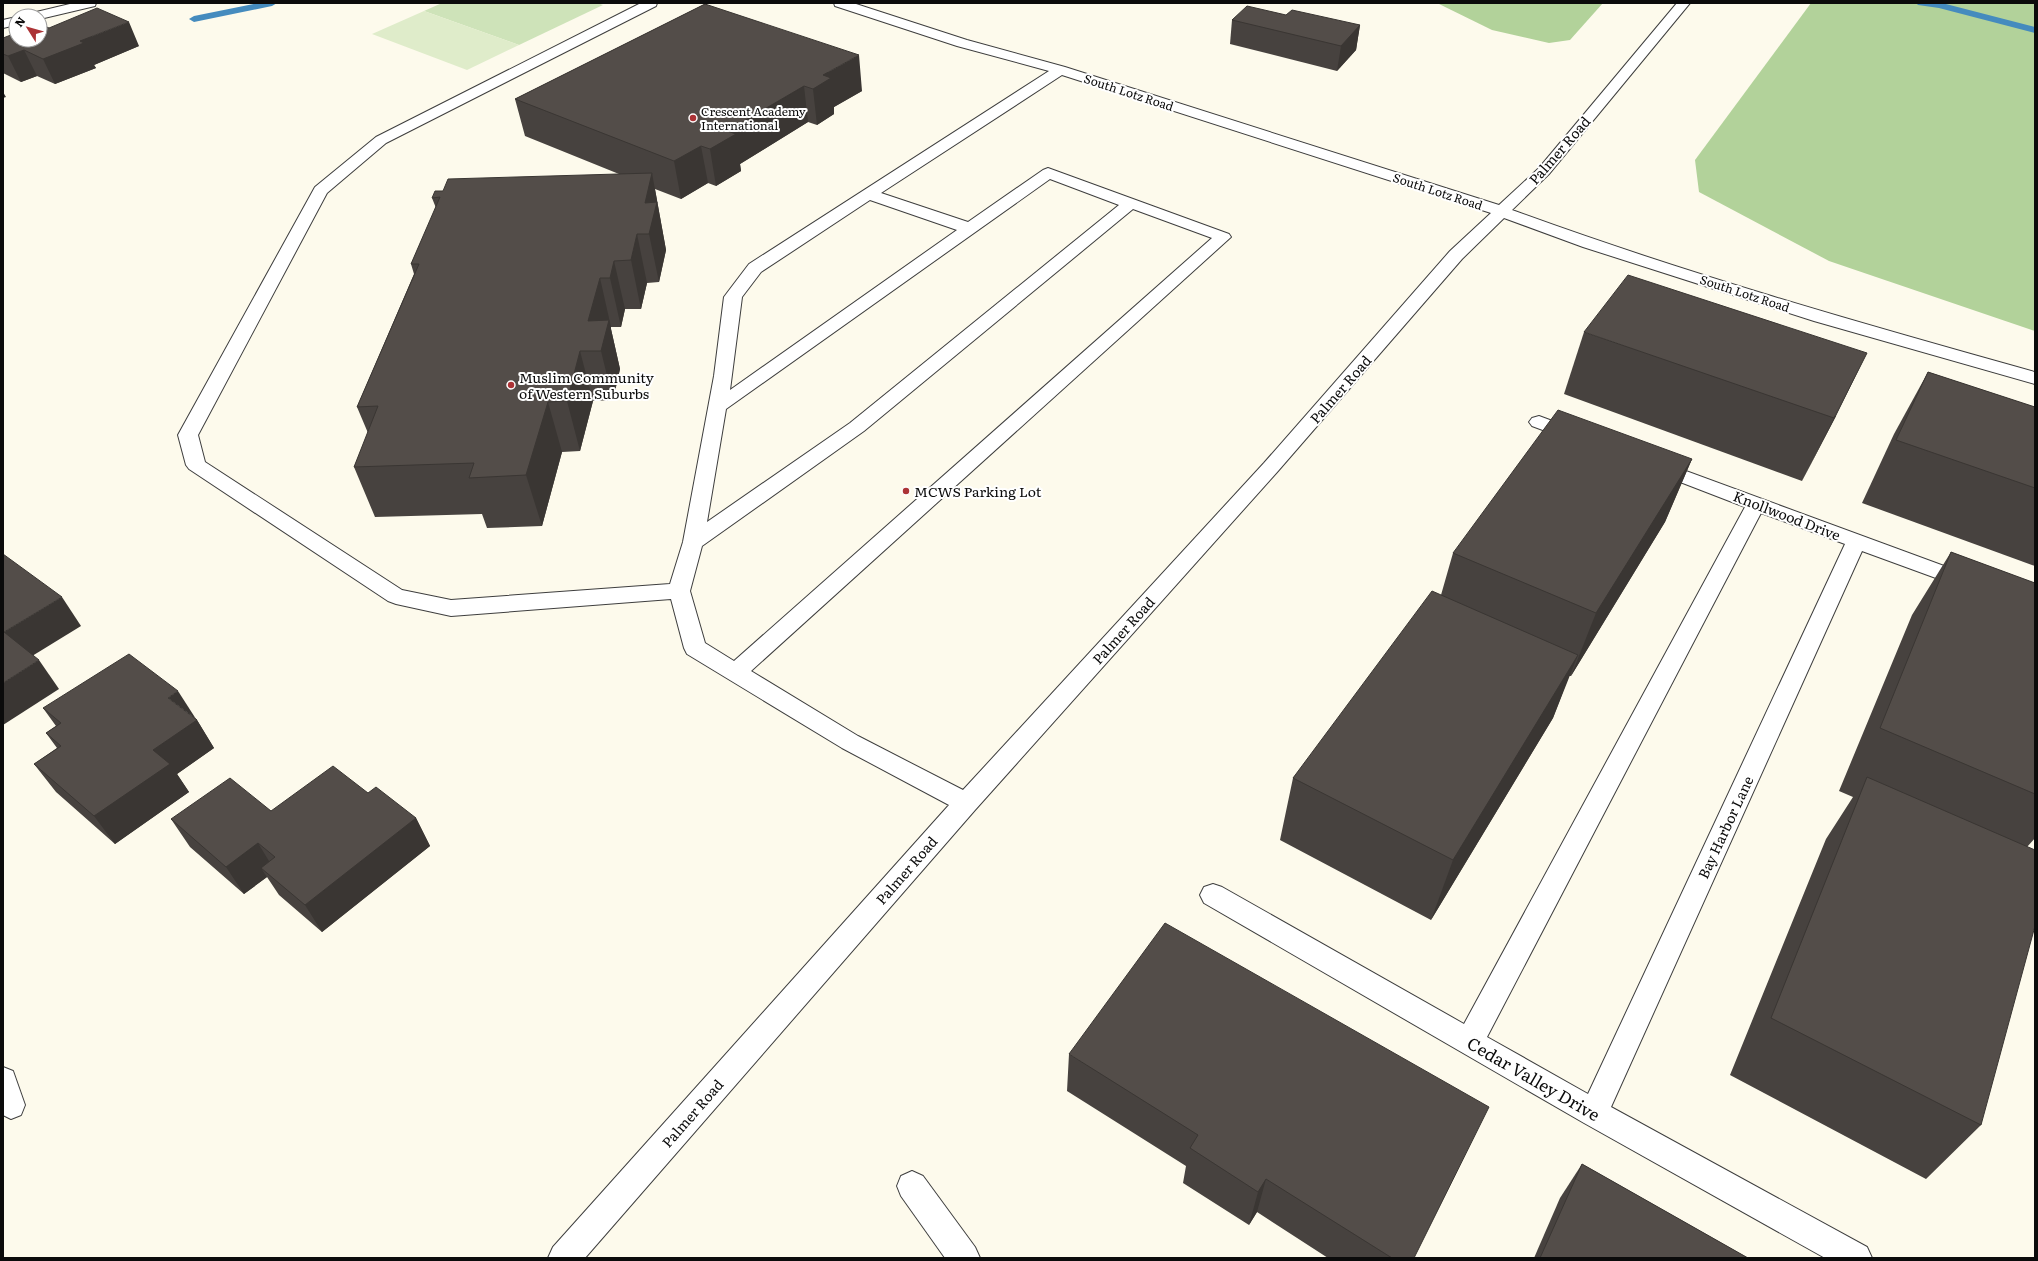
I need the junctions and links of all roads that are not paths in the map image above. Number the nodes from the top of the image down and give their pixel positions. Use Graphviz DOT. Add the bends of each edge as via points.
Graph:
graph roads {
  1 [pos="90,3"];
  2 [pos="651,3"];
  3 [pos="840,3"];
  4 [pos="1684,3"];
  5 [pos="48,13"];
  6 [pos="1060,70"];
  7 [pos="868,194"];
  8 [pos="1131,203"];
  9 [pos="1500,211"];
  10 [pos="968,228"];
  11 [pos="2035,378"];
  12 [pos="716,408"];
  13 [pos="1538,422"];
  14 [pos="1589,441"];
  15 [pos="1640,460"];
  16 [pos="1756,504"];
  17 [pos="693,542"];
  18 [pos="1856,542"];
  19 [pos="1983,588"];
  20 [pos="679,591"];
  21 [pos="736,672"];
  22 [pos="966,803"];
  23 [pos="1213,895"];
  24 [pos="1470,1041"];
  25 [pos="1594,1113"];
  26 [pos="912,1186"];
  27 [pos="564,1258"];
  28 [pos="964,1258"];
  29 [pos="1856,1258"];
  1 -- 5 [label="street"];
  2 -- 20 [label="street" via="381,140 321,190 188,435 196,465 396,596 451,608"];
  3 -- 6 [label="street, South Lotz Road" via="962,43"];
  4 -- 9 [label="street, Palmer Road" via="1544,171"];
  6 -- 7 [label="street"];
  6 -- 9 [label="street, South Lotz Road"];
  7 -- 10 [label="street"];
  7 -- 12 [label="street" via="755,268 733,297 723,376"];
  8 -- 10 [label="street" via="1048,173"];
  8 -- 17 [label="street" via="857,427"];
  8 -- 21 [label="street" via="1223,237"];
  9 -- 11 [label="street, South Lotz Road" via="1589,244 1813,314"];
  9 -- 22 [label="street, Palmer Road" via="1456,255 1271,467"];
  10 -- 12 [label="street"];
  12 -- 17 [label="street"];
  13 -- 14 [label="street"];
  15 -- 16 [label="street, Knollwood Drive"];
  16 -- 18 [label="street, Knollwood Drive"];
  16 -- 24 [label="street"];
  17 -- 20 [label="street"];
  18 -- 19 [label="street, Knollwood Drive"];
  18 -- 25 [label="street, Bay Harbor Lane"];
  20 -- 21 [label="street" via="695,648"];
  21 -- 22 [label="street" via="850,742"];
  22 -- 27 [label="street, Palmer Road"];
  23 -- 24 [label="street, Cedar Valley Drive"];
  24 -- 25 [label="street, Cedar Valley Drive"];
  25 -- 29 [label="street, Cedar Valley Drive"];
  26 -- 28 [label="street"];
}
